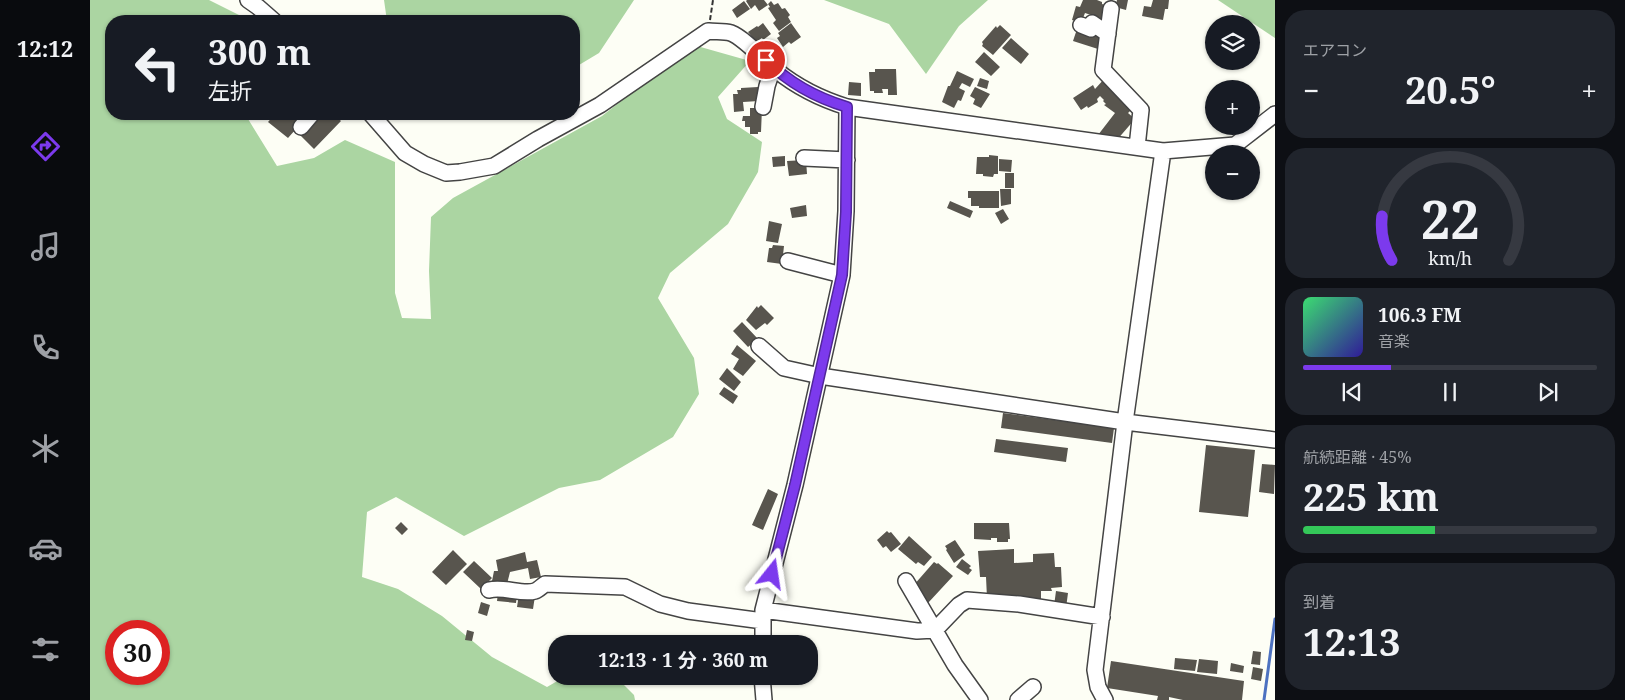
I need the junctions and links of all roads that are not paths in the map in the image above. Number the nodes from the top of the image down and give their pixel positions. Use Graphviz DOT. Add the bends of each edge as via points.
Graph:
graph roads {
  1 [pos="248,0"];
  2 [pos="1111,9"];
  3 [pos="267,15"];
  4 [pos="1081,25"];
  5 [pos="1108,34"];
  6 [pos="773,68"];
  7 [pos="762,106"];
  8 [pos="847,107"];
  9 [pos="1275,114"];
  10 [pos="580,116"];
  11 [pos="307,120"];
  12 [pos="376,120"];
  13 [pos="573,120"];
  14 [pos="301,127"];
  15 [pos="1137,148"];
  16 [pos="1164,151"];
  17 [pos="804,158"];
  18 [pos="847,160"];
  19 [pos="788,261"];
  20 [pos="842,275"];
  21 [pos="759,346"];
  22 [pos="820,376"];
  23 [pos="1124,422"];
  24 [pos="1275,440"];
  25 [pos="906,581"];
  26 [pos="489,590"];
  27 [pos="763,615"];
  28 [pos="1102,617"];
  29 [pos="935,630"];
  30 [pos="762,635"];
  31 [pos="763,685"];
  32 [pos="1033,688"];
  33 [pos="764,700"];
  34 [pos="980,700"];
  35 [pos="1018,700"];
  36 [pos="1106,700"];
  1 -- 3 [label="street"];
  2 -- 5 [label="street"];
  4 -- 5 [label="street" via="1091,29 1092,23"];
  5 -- 15 [label="street" via="1103,70 1141,110"];
  6 -- 7 [label="street"];
  6 -- 8 [label="street" via="817,96"];
  6 -- 10 [label="street" via="759,53 732,34 708,31"];
  8 -- 15 [label="street"];
  8 -- 18 [label="street"];
  9 -- 16 [label="street" via="1235,145"];
  11 -- 14 [label="street"];
  12 -- 13 [label="street" via="405,153 446,173 494,166"];
  15 -- 16 [label="street"];
  16 -- 23 [label="street"];
  17 -- 18 [label="street"];
  18 -- 20 [label="street"];
  19 -- 20 [label="street"];
  20 -- 22 [label="street"];
  21 -- 22 [label="street" via="784,368"];
  22 -- 23 [label="street"];
  22 -- 27 [label="street"];
  23 -- 24 [label="street"];
  23 -- 28 [label="street"];
  25 -- 29 [label="street"];
  26 -- 27 [label="street" via="499,587 534,591 545,584 625,586 660,604 688,612"];
  27 -- 29 [label="street" via="917,631"];
  27 -- 30 [label="street"];
  28 -- 29 [label="street" via="1019,604 967,600"];
  28 -- 36 [label="street" via="1095,670 1098,687"];
  29 -- 34 [label="street"];
  31 -- 33 [label="street"];
  32 -- 35 [label="street"];
}
